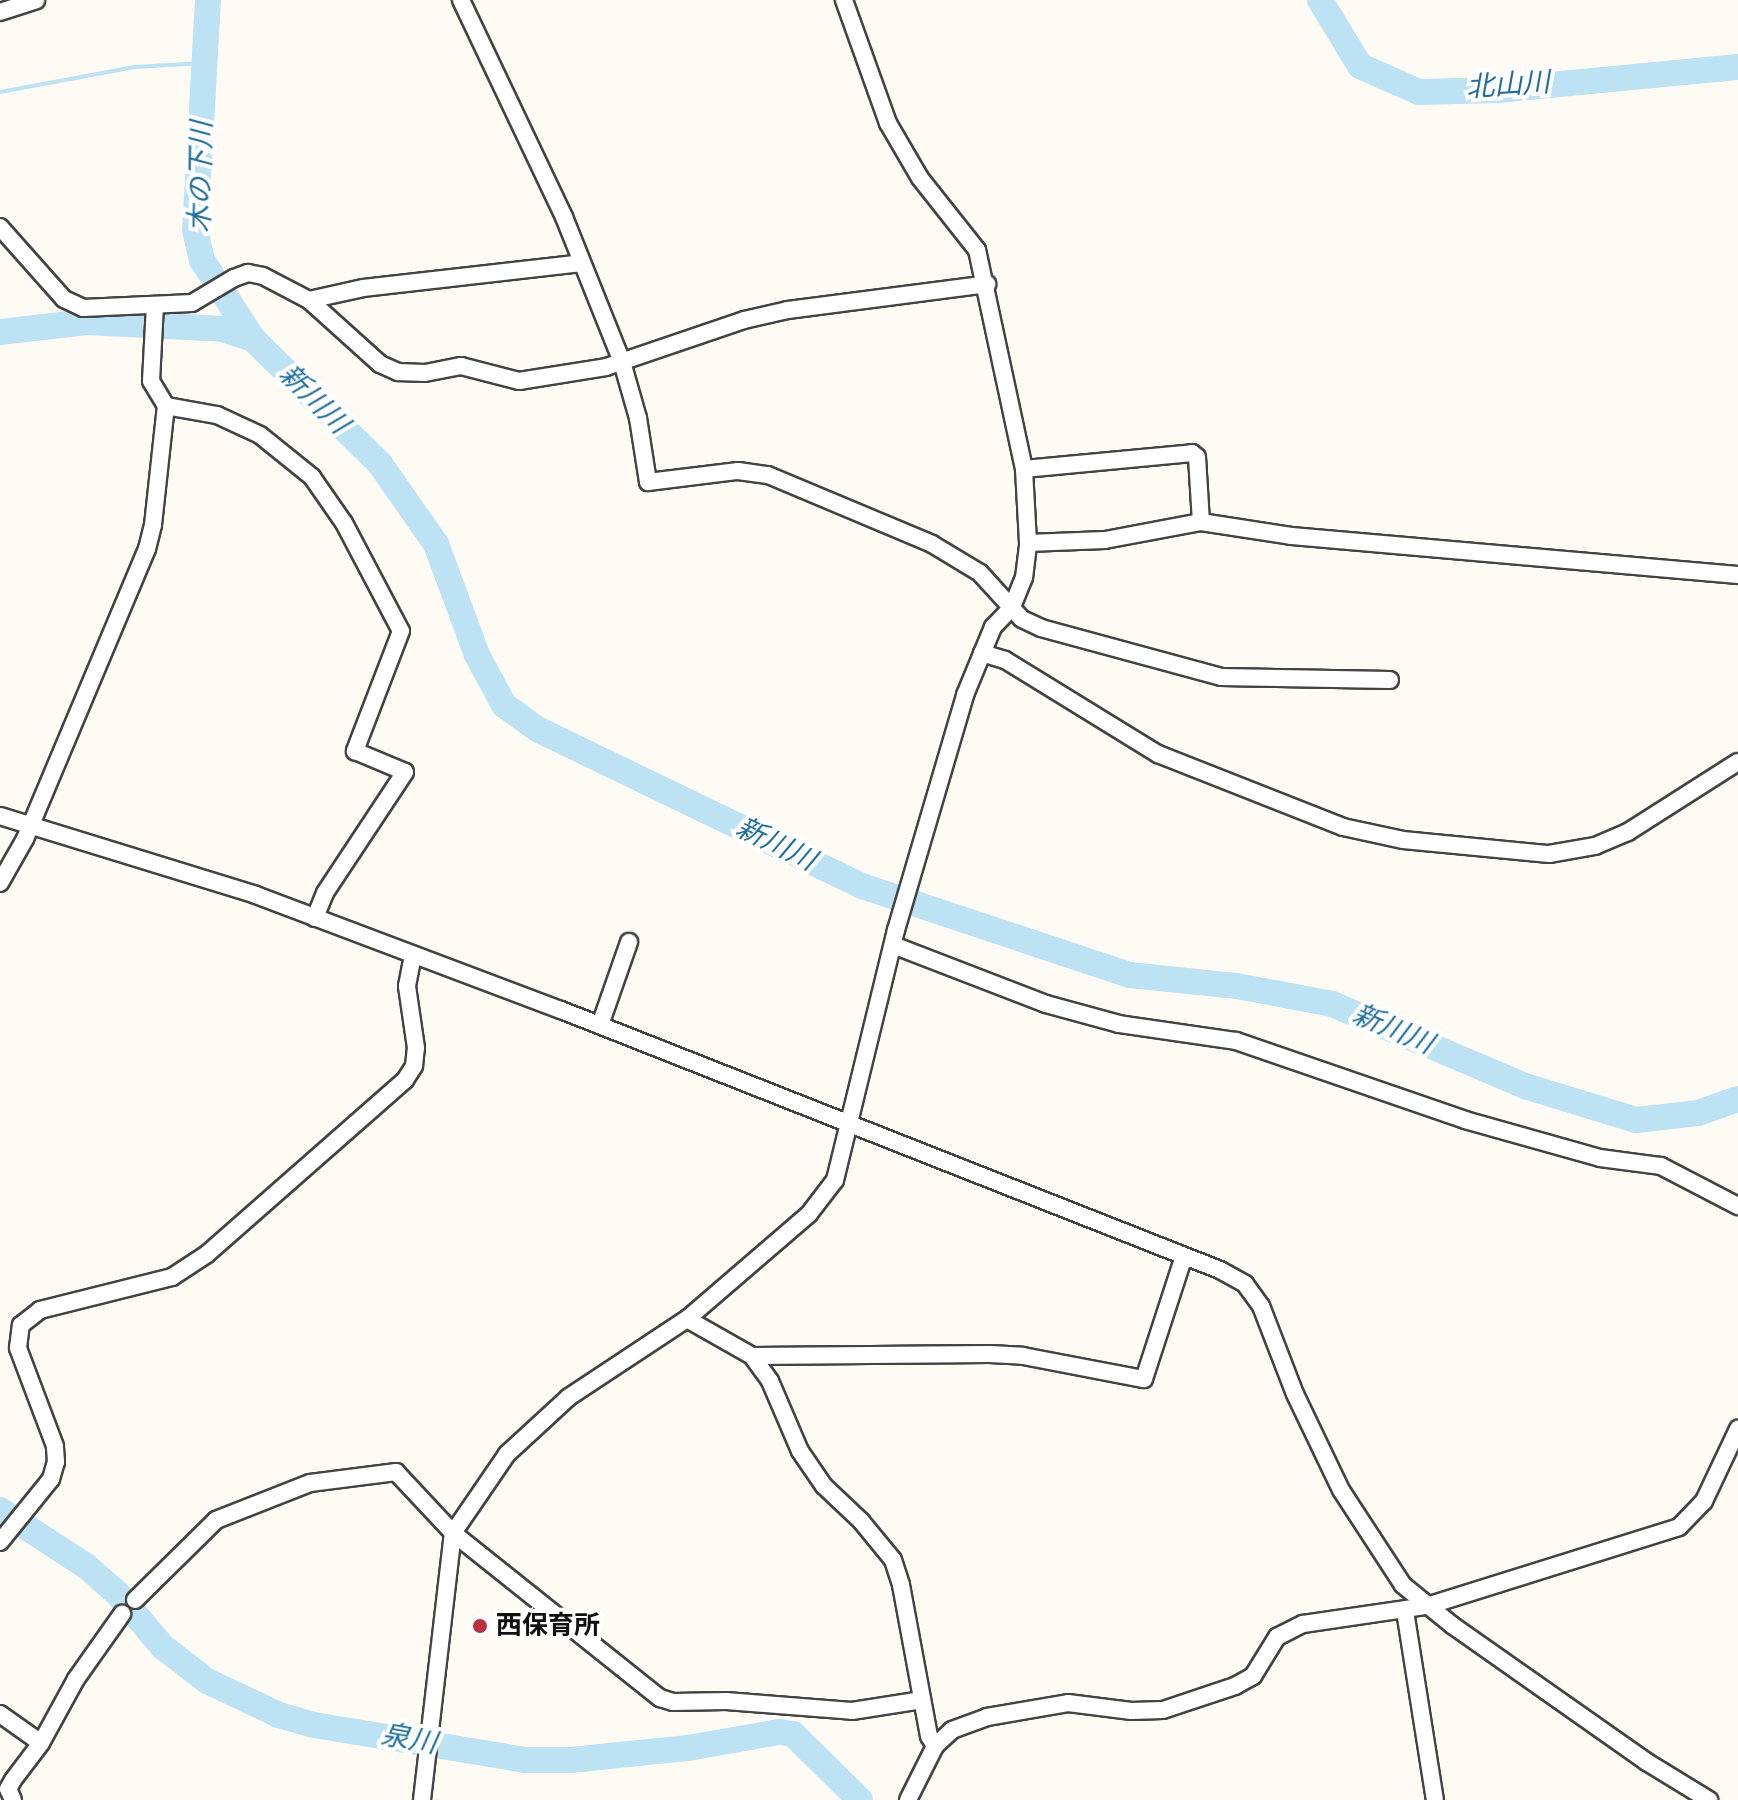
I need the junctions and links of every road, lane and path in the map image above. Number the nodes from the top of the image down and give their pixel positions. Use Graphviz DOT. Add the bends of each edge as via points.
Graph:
graph roads {
  1 [pos="36,0"];
  2 [pos="461,0"];
  3 [pos="844,0"];
  4 [pos="0,12"];
  5 [pos="0,227"];
  6 [pos="582,263"];
  7 [pos="987,284"];
  8 [pos="309,300"];
  9 [pos="155,309"];
  10 [pos="622,362"];
  11 [pos="166,406"];
  12 [pos="1024,469"];
  13 [pos="1201,522"];
  14 [pos="1028,543"];
  15 [pos="1738,575"];
  16 [pos="1012,607"];
  17 [pos="982,653"];
  18 [pos="1390,680"];
  19 [pos="1738,762"];
  20 [pos="0,816"];
  21 [pos="31,824"];
  22 [pos="0,883"];
  23 [pos="315,918"];
  24 [pos="895,937"];
  25 [pos="629,942"];
  26 [pos="413,955"];
  27 [pos="600,1025"];
  28 [pos="850,1125"];
  29 [pos="1738,1206"];
  30 [pos="1184,1256"];
  31 [pos="687,1319"];
  32 [pos="752,1356"];
  33 [pos="1738,1429"];
  34 [pos="453,1533"];
  35 [pos="0,1542"];
  36 [pos="135,1600"];
  37 [pos="1427,1606"];
  38 [pos="1405,1611"];
  39 [pos="122,1614"];
  40 [pos="922,1700"];
  41 [pos="0,1714"];
  42 [pos="41,1743"];
  43 [pos="935,1746"];
  44 [pos="13,1800"];
  45 [pos="422,1800"];
  46 [pos="908,1800"];
  47 [pos="1435,1800"];
  48 [pos="1709,1800"];
  1 -- 4 [label="street"];
  2 -- 6 [label="street"];
  3 -- 7 [label="street" via="883,113 920,178 977,250"];
  5 -- 9 [label="street" via="64,299 83,308"];
  6 -- 8 [label="street" via="363,288"];
  6 -- 10 [label="street"];
  7 -- 10 [label="street" via="788,310"];
  7 -- 12 [label="street"];
  8 -- 9 [label="street" via="248,273 192,303"];
  8 -- 10 [label="street" via="380,364 398,372 461,366 519,381"];
  9 -- 11 [label="street" via="151,381"];
  10 -- 16 [label="street" via="648,482 738,471 768,475 932,544 980,573"];
  11 -- 21 [label="street" via="147,549"];
  11 -- 23 [label="street" via="217,415 260,435 312,477 344,523 401,631 355,751 405,772 325,893"];
  12 -- 13 [label="street" via="1192,453 1197,457"];
  12 -- 14 [label="street"];
  13 -- 14 [label="street" via="1105,540"];
  13 -- 15 [label="street" via="1291,536"];
  14 -- 16 [label="street" via="1024,578"];
  16 -- 17 [label="street" via="993,627"];
  16 -- 18 [label="street" via="1041,628 1221,677"];
  17 -- 19 [label="street" via="1005,660 1158,754 1343,827 1403,840 1549,854 1595,846 1628,832"];
  17 -- 24 [label="street"];
  20 -- 21 [label="street"];
  21 -- 22 [label="street"];
  21 -- 23 [label="street"];
  23 -- 26 [label="street"];
  24 -- 28 [label="street"];
  24 -- 29 [label="street" via="1046,1004 1119,1024 1236,1041 1465,1120 1600,1158 1661,1166"];
  25 -- 27 [label="street"];
  26 -- 27 [label="street"];
  26 -- 35 [label="street" via="407,986 416,1048 405,1080 207,1254 172,1277 40,1310 21,1325 18,1348 55,1446 56,1462 51,1479"];
  27 -- 28 [label="street"];
  28 -- 30 [label="street"];
  28 -- 31 [label="street" via="826,1195"];
  30 -- 32 [label="street" via="1144,1379 990,1354"];
  30 -- 37 [label="street" via="1245,1284 1261,1306 1341,1490 1403,1585"];
  31 -- 32 [label="street"];
  31 -- 34 [label="street" via="569,1397 507,1454"];
  32 -- 40 [label="street" via="770,1381 800,1451 824,1486 893,1560"];
  33 -- 37 [label="street" via="1704,1501 1679,1527"];
  34 -- 36 [label="street" via="396,1472 343,1476 310,1483 216,1520"];
  34 -- 40 [label="street" via="660,1698 852,1711"];
  34 -- 45 [label="street"];
  37 -- 38 [label="street"];
  37 -- 48 [label="street"];
  38 -- 43 [label="street" via="1303,1624 1277,1637 1253,1676 1163,1710 1068,1703 1040,1707 987,1717 952,1730"];
  38 -- 47 [label="street"];
  39 -- 42 [label="street" via="76,1679"];
  40 -- 43 [label="street"];
  41 -- 42 [label="street"];
  42 -- 44 [label="street" via="8,1789"];
  43 -- 46 [label="street"];
}
